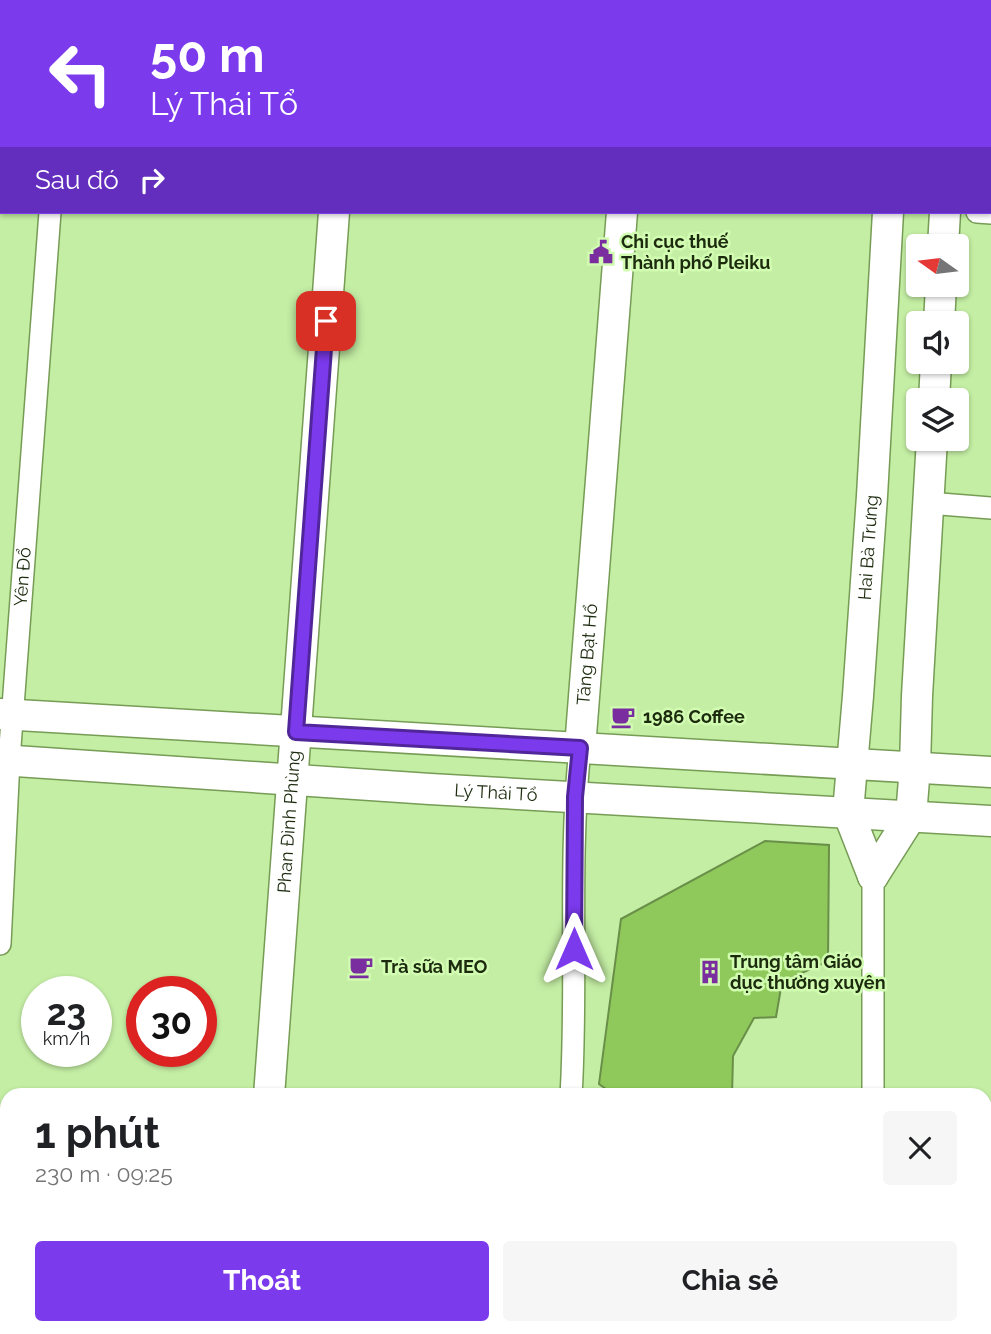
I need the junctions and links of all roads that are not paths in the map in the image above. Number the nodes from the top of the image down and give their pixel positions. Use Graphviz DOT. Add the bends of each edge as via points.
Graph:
graph roads {
  1 [pos="50,214"];
  2 [pos="334,214"];
  3 [pos="622,214"];
  4 [pos="888,214"];
  5 [pos="945,214"];
  6 [pos="944,234"];
  7 [pos="931,451"];
  8 [pos="928,503"];
  9 [pos="991,508"];
  10 [pos="7,714"];
  11 [pos="296,732"];
  12 [pos="580,748"];
  13 [pos="4,760"];
  14 [pos="852,763"];
  15 [pos="915,767"];
  16 [pos="991,772"];
  17 [pos="292,780"];
  18 [pos="575,797"];
  19 [pos="848,812"];
  20 [pos="911,816"];
  21 [pos="991,821"];
  22 [pos="873,876"];
  23 [pos="0,944"];
  24 [pos="270,1088"];
  25 [pos="572,1088"];
  26 [pos="873,1088"];
  1 -- 10 [label="street, Yên Đổ"];
  2 -- 11 [label="main road, Phan Đình Phùng"];
  3 -- 12 [label="main road, Tăng Bạt Hổ"];
  4 -- 14 [label="main road, Hai Bà Trưng"];
  5 -- 6 [label="main road"];
  7 -- 8 [label="main road"];
  8 -- 9 [label="street"];
  8 -- 15 [label="main road"];
  10 -- 11 [label="main road"];
  10 -- 13 [label="street, Yên Đổ"];
  11 -- 12 [label="main road"];
  11 -- 17 [label="main road, Phan Đình Phùng"];
  12 -- 14 [label="main road"];
  12 -- 18 [label="street, Tăng Bạt Hổ"];
  13 -- 17 [label="main road, Lý Thái Tổ"];
  13 -- 23 [label="street, Yên Đổ"];
  14 -- 15 [label="main road"];
  14 -- 19 [label="main road, Hai Bà Trưng"];
  15 -- 16 [label="main road"];
  15 -- 20 [label="main road"];
  17 -- 18 [label="main road, Lý Thái Tổ"];
  17 -- 24 [label="main road, Phan Đình Phùng"];
  18 -- 19 [label="main road, Lý Thái Tổ"];
  18 -- 25 [label="street, Tăng Bạt Hổ"];
  19 -- 20 [label="main road, Lý Thái Tổ"];
  19 -- 22 [label="main road, Hai Bà Trưng"];
  20 -- 21 [label="main road, Lý Thái Tổ"];
  20 -- 22 [label="main road"];
  22 -- 26 [label="street, Hai Bà Trưng"];
}
